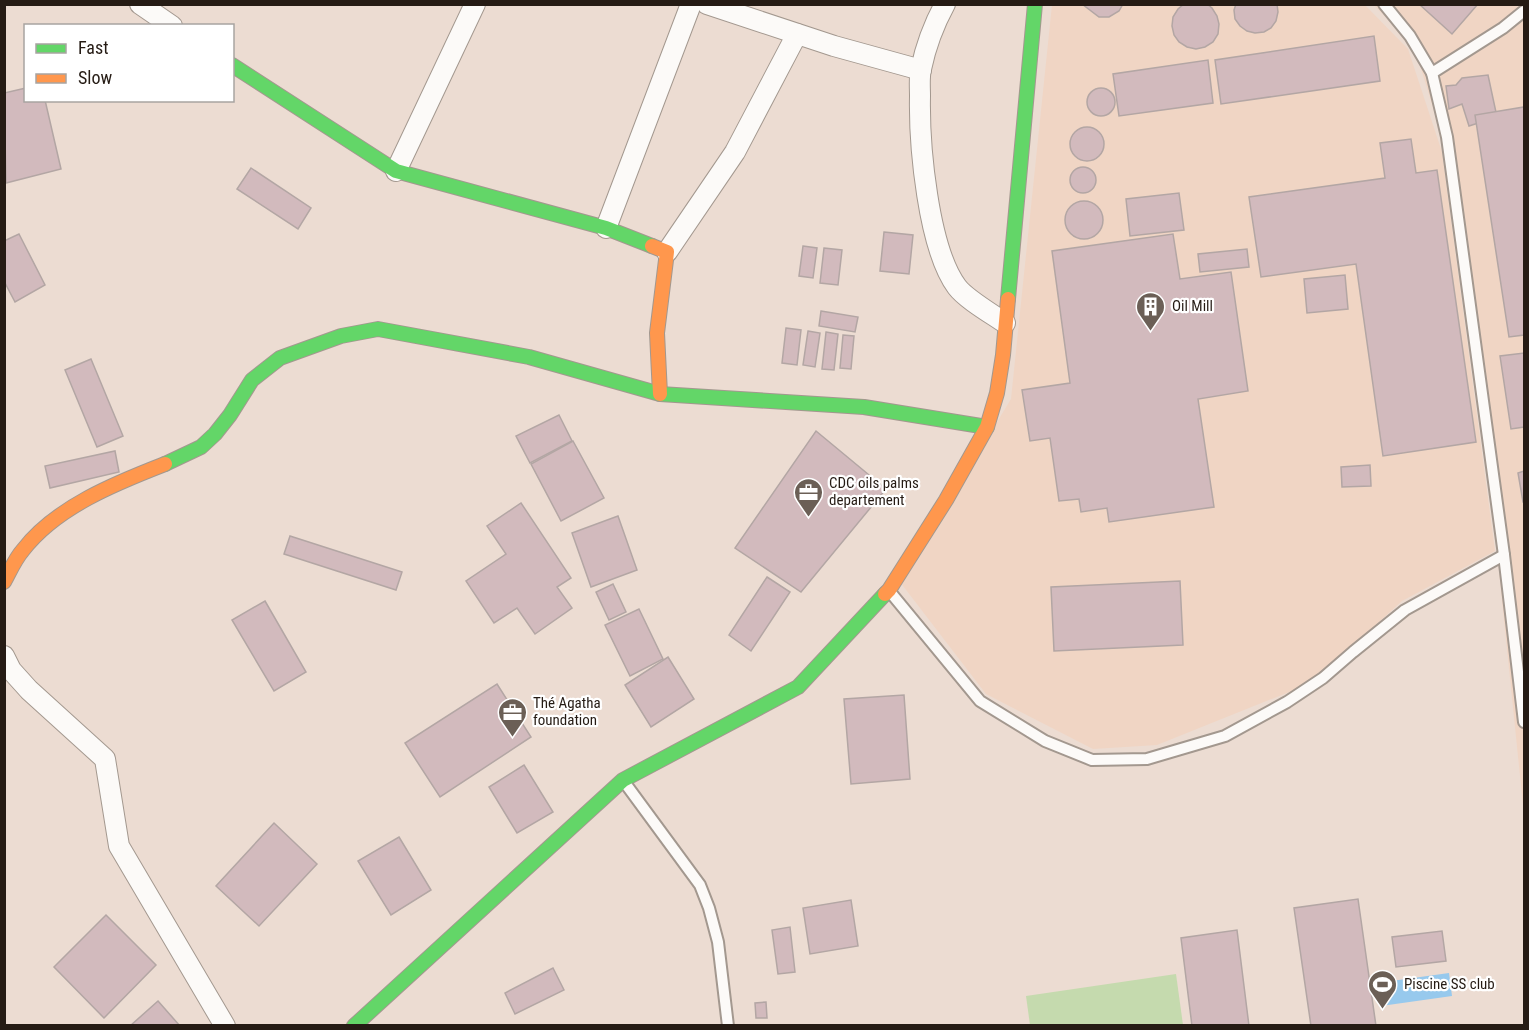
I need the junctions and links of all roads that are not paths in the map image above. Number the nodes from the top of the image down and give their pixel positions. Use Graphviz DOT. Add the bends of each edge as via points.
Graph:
graph roads {
  1 [pos="140,4"];
  2 [pos="475,4"];
  3 [pos="691,4"];
  4 [pos="707,4"];
  5 [pos="945,4"];
  6 [pos="1035,4"];
  7 [pos="1384,4"];
  8 [pos="1524,11"];
  9 [pos="169,24"];
  10 [pos="797,34"];
  11 [pos="234,66"];
  12 [pos="921,70"];
  13 [pos="1432,73"];
  14 [pos="396,171"];
  15 [pos="606,228"];
  16 [pos="667,252"];
  17 [pos="1005,323"];
  18 [pos="660,394"];
  19 [pos="987,427"];
  20 [pos="1504,555"];
  21 [pos="4,582"];
  22 [pos="889,590"];
  23 [pos="4,656"];
  24 [pos="1524,722"];
  25 [pos="623,780"];
  26 [pos="374,1018"];
  27 [pos="225,1026"];
  28 [pos="354,1026"];
  29 [pos="728,1026"];
  1 -- 9 [label="street"];
  2 -- 14 [label="street"];
  3 -- 15 [label="street"];
  4 -- 10 [label="street"];
  5 -- 12 [label="street" via="932,27"];
  6 -- 17 [label="main road"];
  7 -- 13 [label="lane" via="1410,36"];
  8 -- 13 [label="lane"];
  10 -- 12 [label="street"];
  10 -- 16 [label="street" via="735,152"];
  11 -- 14 [label="main road"];
  12 -- 17 [label="street" via="922,147 941,256 959,290"];
  13 -- 20 [label="lane" via="1447,137"];
  14 -- 15 [label="main road"];
  15 -- 16 [label="main road"];
  16 -- 18 [label="main road" via="657,333"];
  17 -- 19 [label="main road" via="997,393"];
  18 -- 19 [label="main road" via="864,407"];
  18 -- 21 [label="main road" via="529,357 378,329 341,336 280,358 252,380 230,415 201,447 70,508 23,549"];
  19 -- 22 [label="main road"];
  20 -- 22 [label="lane" via="1405,610 1323,678 1287,702 1225,735 1148,759 1092,760 1045,741 980,701"];
  20 -- 24 [label="lane"];
  22 -- 25 [label="main road" via="798,687"];
  23 -- 27 [label="street" via="29,690 105,759 119,846"];
  25 -- 26 [label="main road"];
  25 -- 29 [label="lane" via="700,885 718,942"];
  26 -- 28 [label="main road"];
}
